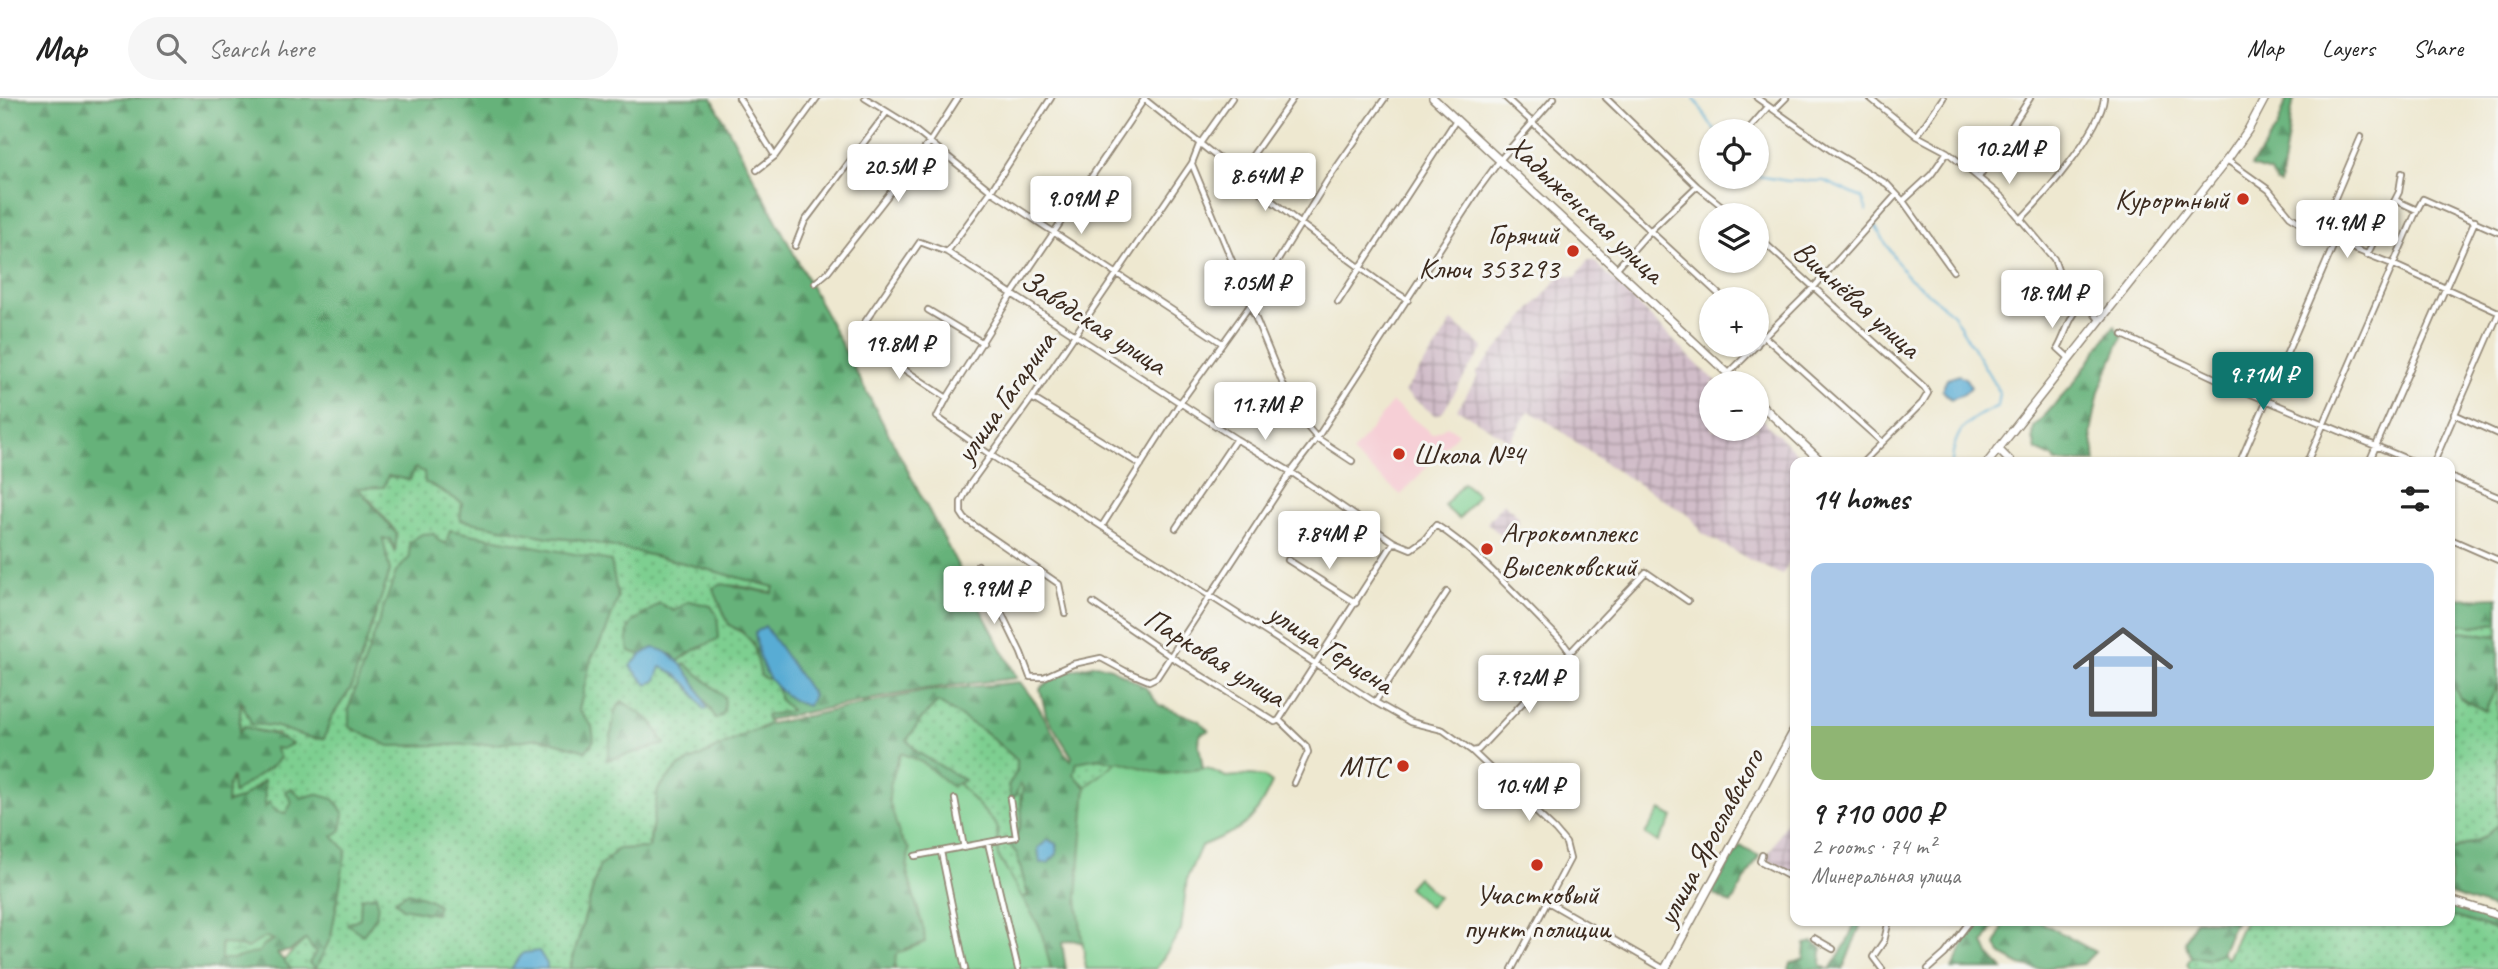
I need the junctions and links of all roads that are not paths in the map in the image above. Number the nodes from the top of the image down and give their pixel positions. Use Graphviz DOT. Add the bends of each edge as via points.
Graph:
graph roads {
  1 [pos="739,98"];
  2 [pos="817,98"];
  3 [pos="865,98"];
  4 [pos="957,98"];
  5 [pos="1051,98"];
  6 [pos="1144,98"];
  7 [pos="1232,98"];
  8 [pos="1293,98"];
  9 [pos="1385,98"];
  10 [pos="1433,98"];
  11 [pos="1506,98"];
  12 [pos="1554,98"];
  13 [pos="1606,98"];
  14 [pos="1757,98"];
  15 [pos="1786,98"];
  16 [pos="1870,98"];
  17 [pos="1943,98"];
  18 [pos="2030,98"];
  19 [pos="2104,98"];
  20 [pos="2265,98"];
  21 [pos="1771,108"];
  22 [pos="887,112"];
  23 [pos="1760,119"];
  24 [pos="1456,120"];
  25 [pos="1532,122"];
  26 [pos="1917,136"];
  27 [pos="2361,137"];
  28 [pos="929,143"];
  29 [pos="1199,145"];
  30 [pos="1947,152"];
  31 [pos="775,156"];
  32 [pos="1500,160"];
  33 [pos="2227,160"];
  34 [pos="1192,163"];
  35 [pos="757,170"];
  36 [pos="2402,173"];
  37 [pos="1238,176"];
  38 [pos="1979,177"];
  39 [pos="1697,186"];
  40 [pos="991,191"];
  41 [pos="1896,195"];
  42 [pos="2395,200"];
  43 [pos="1903,201"];
  44 [pos="1718,203"];
  45 [pos="2417,211"];
  46 [pos="2020,220"];
  47 [pos="2475,221"];
  48 [pos="1301,225"];
  49 [pos="1053,232"];
  50 [pos="1649,232"];
  51 [pos="2498,232"];
  52 [pos="2319,235"];
  53 [pos="2335,242"];
  54 [pos="795,246"];
  55 [pos="1769,247"];
  56 [pos="947,251"];
  57 [pos="2367,255"];
  58 [pos="2394,265"];
  59 [pos="1359,267"];
  60 [pos="1616,269"];
  61 [pos="1953,271"];
  62 [pos="1115,274"];
  63 [pos="815,283"];
  64 [pos="1711,287"];
  65 [pos="1813,288"];
  66 [pos="2445,288"];
  67 [pos="1012,294"];
  68 [pos="1408,300"];
  69 [pos="1338,302"];
  70 [pos="2085,303"];
  71 [pos="1251,304"];
  72 [pos="928,310"];
  73 [pos="2498,314"];
  74 [pos="2101,321"];
  75 [pos="858,332"];
  76 [pos="1769,333"];
  77 [pos="1074,335"];
  78 [pos="2123,335"];
  79 [pos="885,340"];
  80 [pos="1769,341"];
  81 [pos="1222,342"];
  82 [pos="983,343"];
  83 [pos="1744,357"];
  84 [pos="2070,359"];
  85 [pos="1725,371"];
  86 [pos="1731,371"];
  87 [pos="947,398"];
  88 [pos="1032,398"];
  89 [pos="2267,400"];
  90 [pos="1180,403"];
  91 [pos="1769,412"];
  92 [pos="2454,414"];
  93 [pos="2323,425"];
  94 [pos="2498,434"];
  95 [pos="1317,438"];
  96 [pos="1236,439"];
  97 [pos="1882,442"];
  98 [pos="2376,447"];
  99 [pos="1998,449"];
  100 [pos="989,454"];
  101 [pos="1817,457"];
  102 [pos="1868,457"];
  103 [pos="1992,457"];
  104 [pos="2006,457"];
  105 [pos="2242,457"];
  106 [pos="2309,457"];
  107 [pos="2371,457"];
  108 [pos="2401,457"];
  109 [pos="2436,457"];
  110 [pos="1352,461"];
  111 [pos="1141,465"];
  112 [pos="1291,472"];
  113 [pos="2455,479"];
  114 [pos="2498,496"];
  115 [pos="1102,526"];
  116 [pos="1176,528"];
  117 [pos="2455,541"];
  118 [pos="1394,542"];
  119 [pos="1288,560"];
  120 [pos="2498,560"];
  121 [pos="978,565"];
  122 [pos="1447,592"];
  123 [pos="1210,596"];
  124 [pos="1688,601"];
  125 [pos="1093,603"];
  126 [pos="1356,603"];
  127 [pos="1065,613"];
  128 [pos="1569,651"];
  129 [pos="1170,656"];
  130 [pos="1316,663"];
  131 [pos="1375,702"];
  132 [pos="1279,720"];
  133 [pos="1790,738"];
  134 [pos="1472,751"];
  135 [pos="1294,783"];
  136 [pos="955,799"];
  137 [pos="1010,799"];
  138 [pos="988,843"];
  139 [pos="964,848"];
  140 [pos="941,852"];
  141 [pos="1762,855"];
  142 [pos="915,856"];
  143 [pos="1790,877"];
  144 [pos="1548,902"];
  145 [pos="2455,902"];
  146 [pos="2498,915"];
  147 [pos="1888,926"];
  148 [pos="1966,926"];
  149 [pos="1814,938"];
  150 [pos="1833,949"];
  151 [pos="965,969"];
  152 [pos="1018,969"];
  153 [pos="1512,969"];
  154 [pos="1664,969"];
  155 [pos="1882,969"];
  156 [pos="1928,969"];
  1 -- 31 [label="street"];
  2 -- 31 [label="street"];
  3 -- 22 [label="street"];
  4 -- 28 [label="street"];
  5 -- 40 [label="street"];
  6 -- 29 [label="street"];
  6 -- 49 [label="street"];
  7 -- 29 [label="street, улица Гагарина"];
  8 -- 37 [label="street"];
  9 -- 48 [label="street"];
  10 -- 24 [label="street, Хадыженская улица"];
  11 -- 25 [label="street"];
  12 -- 25 [label="street"];
  13 -- 39 [label="street"];
  14 -- 21 [label="street"];
  15 -- 21 [label="street"];
  16 -- 26 [label="street"];
  17 -- 26 [label="street"];
  18 -- 38 [label="street"];
  19 -- 46 [label="street" via="2091,130"];
  20 -- 33 [label="street"];
  21 -- 23 [label="street"];
  21 -- 41 [label="street" via="1887,184"];
  22 -- 28 [label="street"];
  22 -- 54 [label="street" via="805,221"];
  24 -- 32 [label="street, Хадыженская улица"];
  24 -- 59 [label="street"];
  25 -- 32 [label="street"];
  25 -- 50 [label="street"];
  26 -- 30 [label="street"];
  27 -- 52 [label="street"];
  28 -- 40 [label="street"];
  28 -- 63 [label="street"];
  29 -- 34 [label="street, улица Гагарина"];
  29 -- 37 [label="street"];
  30 -- 38 [label="street"];
  30 -- 43 [label="street"];
  31 -- 35 [label="street"];
  32 -- 60 [label="street, Хадыженская улица"];
  32 -- 68 [label="street"];
  33 -- 52 [label="street" via="2269,190 2290,216"];
  33 -- 74 [label="street"];
  34 -- 62 [label="street, улица Гагарина"];
  34 -- 71 [label="street"];
  36 -- 42 [label="street"];
  37 -- 48 [label="street"];
  38 -- 46 [label="street"];
  39 -- 44 [label="street"];
  39 -- 50 [label="street"];
  40 -- 49 [label="street"];
  40 -- 56 [label="street"];
  41 -- 43 [label="street"];
  41 -- 65 [label="street"];
  42 -- 45 [label="street"];
  42 -- 57 [label="street"];
  43 -- 61 [label="street"];
  45 -- 47 [label="street" via="2423,199"];
  45 -- 58 [label="street"];
  46 -- 70 [label="street"];
  47 -- 51 [label="street"];
  47 -- 66 [label="street"];
  48 -- 59 [label="street"];
  48 -- 71 [label="street"];
  49 -- 62 [label="street"];
  49 -- 67 [label="street"];
  50 -- 60 [label="street"];
  50 -- 64 [label="street"];
  52 -- 53 [label="street"];
  53 -- 57 [label="street"];
  53 -- 89 [label="street"];
  55 -- 65 [label="street, Вишнёвая улица"];
  56 -- 67 [label="street, Заводская улица"];
  56 -- 75 [label="street, Заводская улица" via="920,242"];
  57 -- 58 [label="street"];
  58 -- 66 [label="street"];
  58 -- 93 [label="street"];
  59 -- 68 [label="street"];
  59 -- 69 [label="street"];
  60 -- 85 [label="street, Хадыженская улица"];
  62 -- 77 [label="street, улица Гагарина"];
  62 -- 81 [label="street"];
  65 -- 76 [label="street"];
  65 -- 97 [label="street, Вишнёвая улица" via="1928,393"];
  66 -- 73 [label="street"];
  66 -- 98 [label="street"];
  67 -- 77 [label="street, Заводская улица"];
  67 -- 82 [label="street"];
  68 -- 95 [label="street"];
  70 -- 74 [label="street"];
  70 -- 84 [label="street" via="2068,322 2057,348"];
  71 -- 81 [label="street"];
  71 -- 95 [label="street" via="1294,411"];
  72 -- 82 [label="street"];
  73 -- 92 [label="street"];
  74 -- 84 [label="street"];
  77 -- 88 [label="street, улица Гагарина"];
  77 -- 90 [label="street, Заводская улица"];
  78 -- 89 [label="street"];
  79 -- 87 [label="street" via="890,360"];
  80 -- 97 [label="street"];
  81 -- 90 [label="street"];
  82 -- 87 [label="street"];
  83 -- 86 [label="street"];
  84 -- 99 [label="street"];
  87 -- 100 [label="street, улица Герцена" via="937,417"];
  88 -- 100 [label="street, улица Гагарина"];
  88 -- 111 [label="street"];
  89 -- 93 [label="street"];
  89 -- 105 [label="street"];
  90 -- 96 [label="street, Заводская улица"];
  90 -- 111 [label="street"];
  91 -- 101 [label="street"];
  92 -- 94 [label="street"];
  92 -- 109 [label="street"];
  93 -- 98 [label="street"];
  93 -- 106 [label="street"];
  95 -- 110 [label="street"];
  95 -- 112 [label="street"];
  96 -- 112 [label="street, Заводская улица"];
  96 -- 116 [label="street"];
  97 -- 102 [label="street"];
  98 -- 107 [label="street"];
  98 -- 108 [label="street"];
  99 -- 103 [label="street"];
  99 -- 104 [label="street"];
  100 -- 115 [label="street, улица Герцена"];
  100 -- 127 [label="street, улица Гагарина" via="961,502 961,513 1059,584"];
  111 -- 115 [label="street"];
  112 -- 118 [label="street, Заводская улица"];
  112 -- 123 [label="street"];
  113 -- 114 [label="street"];
  115 -- 123 [label="street, улица Герцена"];
  117 -- 120 [label="street"];
  118 -- 126 [label="street"];
  118 -- 128 [label="street" via="1411,549 1436,525 1454,537"];
  119 -- 126 [label="street"];
  121 -- 129 [label="street" via="1030,677 1044,677 1101,658 1149,681 1157,677"];
  122 -- 131 [label="street"];
  123 -- 129 [label="street"];
  123 -- 130 [label="street, улица Герцена"];
  124 -- 128 [label="street" via="1646,572"];
  125 -- 129 [label="street, Парковая улица"];
  126 -- 130 [label="street"];
  128 -- 134 [label="street" via="1478,750"];
  129 -- 132 [label="street, Парковая улица" via="1275,722"];
  130 -- 131 [label="street, улица Герцена"];
  130 -- 132 [label="street"];
  131 -- 134 [label="street, улица Герцена" via="1410,722 1443,730"];
  132 -- 135 [label="street, Парковая улица" via="1308,752"];
  133 -- 154 [label="street, улица Ярославского"];
  134 -- 144 [label="street, улица Герцена" via="1566,843 1570,859"];
  136 -- 139 [label="street"];
  137 -- 138 [label="street" via="1016,837"];
  138 -- 139 [label="street"];
  138 -- 152 [label="street"];
  139 -- 140 [label="street"];
  140 -- 142 [label="street"];
  140 -- 151 [label="street"];
  141 -- 143 [label="street" via="1760,861"];
  144 -- 153 [label="street, улица Герцена"];
  144 -- 154 [label="street"];
  145 -- 146 [label="street"];
  147 -- 155 [label="street" via="1873,957"];
  148 -- 156 [label="street"];
  149 -- 150 [label="street"];
}
